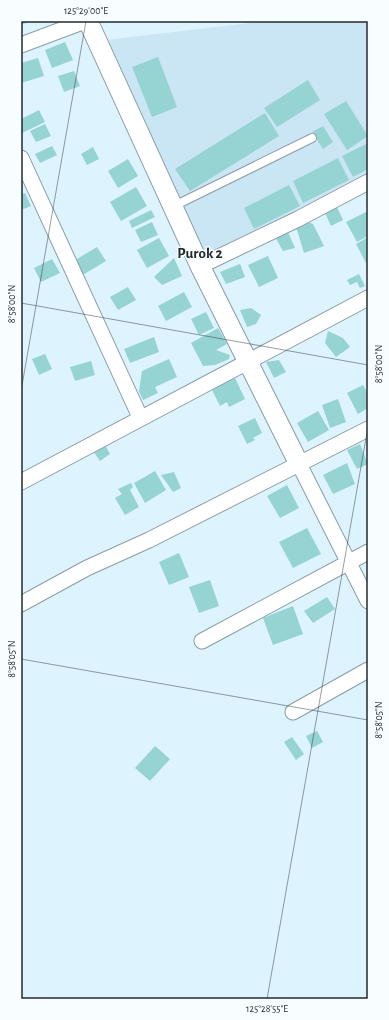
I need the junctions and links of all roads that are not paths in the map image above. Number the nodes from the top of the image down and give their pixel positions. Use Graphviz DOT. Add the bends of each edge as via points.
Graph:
graph roads {
  1 [pos="85,21"];
  2 [pos="88,21"];
  3 [pos="21,45"];
  4 [pos="312,138"];
  5 [pos="21,158"];
  6 [pos="368,182"];
  7 [pos="174,206"];
  8 [pos="200,266"];
  9 [pos="368,298"];
  10 [pos="248,361"];
  11 [pos="140,417"];
  12 [pos="368,429"];
  13 [pos="299,464"];
  14 [pos="21,482"];
  15 [pos="368,552"];
  16 [pos="349,562"];
  17 [pos="368,601"];
  18 [pos="21,604"];
  19 [pos="202,641"];
  20 [pos="368,670"];
  21 [pos="293,712"];
  1 -- 3 [label="street"];
  2 -- 7 [label="street"];
  4 -- 7 [label="lane"];
  5 -- 11 [label="street"];
  6 -- 8 [label="street"];
  7 -- 8 [label="street"];
  8 -- 10 [label="street"];
  9 -- 10 [label="street"];
  10 -- 11 [label="street"];
  10 -- 13 [label="street"];
  11 -- 14 [label="street"];
  12 -- 13 [label="street"];
  13 -- 16 [label="street"];
  13 -- 18 [label="street" via="149,540 87,568"];
  15 -- 16 [label="street"];
  16 -- 17 [label="street"];
  16 -- 19 [label="street"];
  20 -- 21 [label="street"];
}
